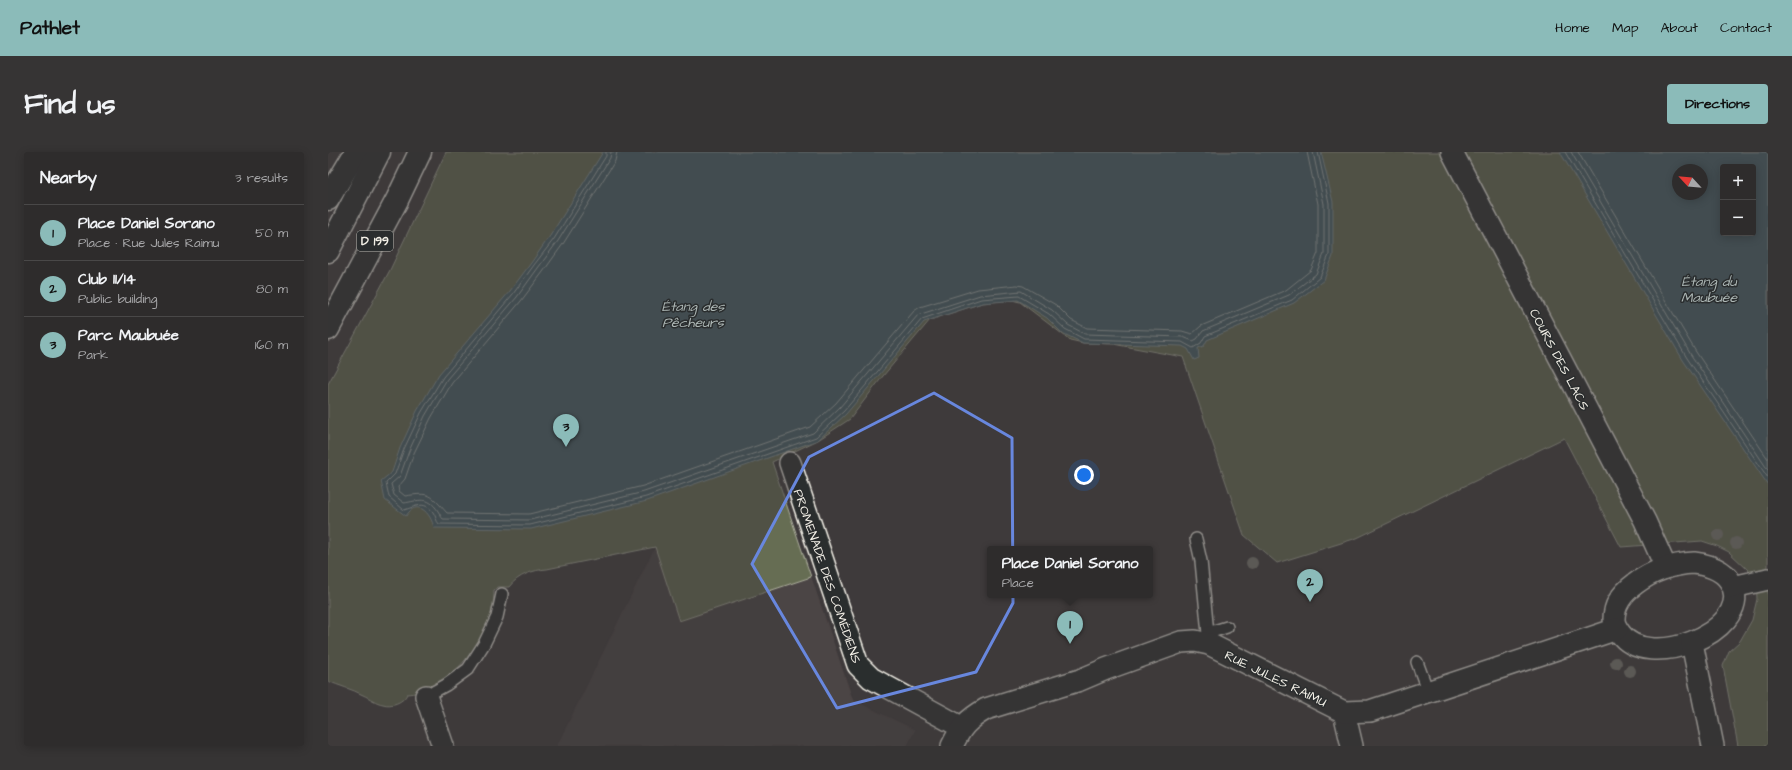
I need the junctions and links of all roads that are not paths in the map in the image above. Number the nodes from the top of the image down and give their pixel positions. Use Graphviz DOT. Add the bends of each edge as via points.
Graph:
graph roads {
  1 [pos="356,152"];
  2 [pos="380,152"];
  3 [pos="420,152"];
  4 [pos="1452,152"];
  5 [pos="328,200"];
  6 [pos="328,251"];
  7 [pos="328,329"];
  8 [pos="790,463"];
  9 [pos="1196,539"];
  10 [pos="1666,568"];
  11 [pos="1768,579"];
  12 [pos="1733,587"];
  13 [pos="502,594"];
  14 [pos="1227,627"];
  15 [pos="1617,629"];
  16 [pos="1208,639"];
  17 [pos="1692,643"];
  18 [pos="1417,662"];
  19 [pos="1428,692"];
  20 [pos="426,696"];
  21 [pos="1344,712"];
  22 [pos="961,727"];
  23 [pos="443,746"];
  24 [pos="952,746"];
  25 [pos="1352,746"];
  26 [pos="1714,746"];
  1 -- 5 [label="highway"];
  2 -- 6 [label="highway, D 199"];
  3 -- 7 [label="highway, D 199"];
  4 -- 10 [label="street, COURS DES LACS" via="1645,521"];
  8 -- 22 [label="street, PROMENADE DES COMÉDIENS" via="858,665 872,678"];
  9 -- 16 [label="lane" via="1201,561"];
  10 -- 12 [label="street" via="1682,564 1707,565 1720,571"];
  10 -- 15 [label="street" via="1640,580 1625,591 1615,612"];
  11 -- 12 [label="street"];
  12 -- 17 [label="street" via="1732,610 1716,628"];
  13 -- 20 [label="lane" via="497,617 468,670"];
  14 -- 16 [label="lane"];
  15 -- 17 [label="street" via="1624,640 1645,649 1677,647"];
  15 -- 19 [label="street, RUE JULES RAIMU"];
  16 -- 21 [label="street, RUE JULES RAIMU"];
  16 -- 22 [label="street, RUE JULES RAIMU" via="1181,642 1080,680 986,709"];
  17 -- 26 [label="street"];
  18 -- 19 [label="lane"];
  19 -- 21 [label="street, RUE JULES RAIMU" via="1370,712"];
  20 -- 23 [label="street"];
  21 -- 25 [label="street"];
  22 -- 24 [label="street, RUE JULES RAIMU"];
}
